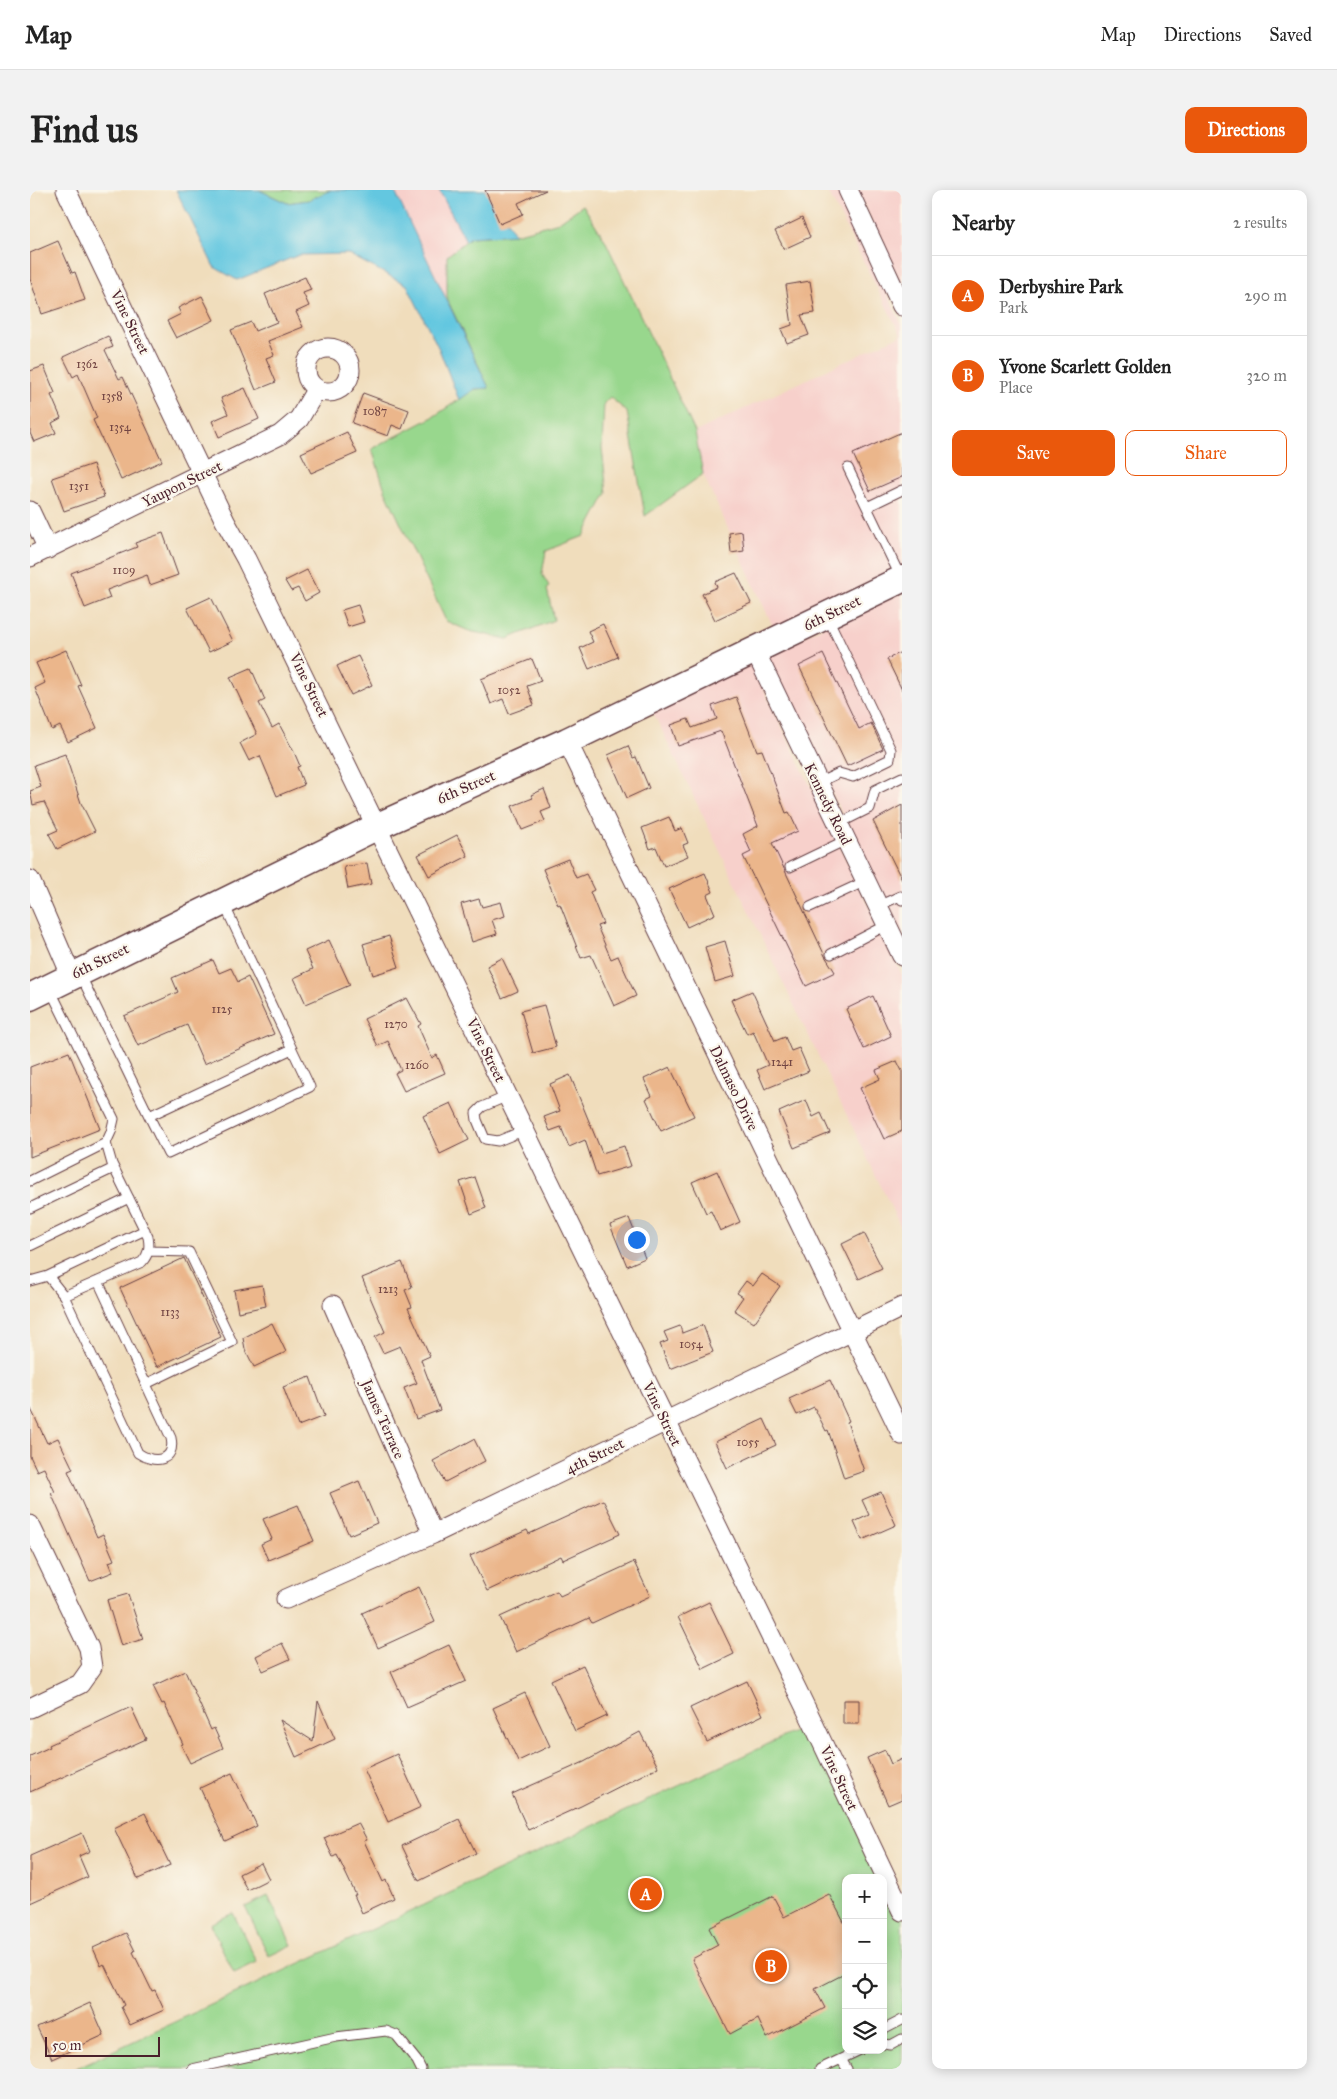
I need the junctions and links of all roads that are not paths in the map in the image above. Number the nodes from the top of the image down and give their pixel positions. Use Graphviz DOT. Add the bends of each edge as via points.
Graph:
graph roads {
  1 [pos="66,190"];
  2 [pos="848,190"];
  3 [pos="902,306"];
  4 [pos="316,390"];
  5 [pos="848,468"];
  6 [pos="203,474"];
  7 [pos="902,490"];
  8 [pos="867,506"];
  9 [pos="30,511"];
  10 [pos="48,549"];
  11 [pos="30,557"];
  12 [pos="902,579"];
  13 [pos="826,616"];
  14 [pos="755,651"];
  15 [pos="567,741"];
  16 [pos="902,777"];
  17 [pos="818,783"];
  18 [pos="378,826"];
  19 [pos="842,832"];
  20 [pos="790,867"];
  21 [pos="30,880"];
  22 [pos="866,882"];
  23 [pos="901,897"];
  24 [pos="222,902"];
  25 [pos="878,906"];
  26 [pos="810,907"];
  27 [pos="894,933"];
  28 [pos="831,954"];
  29 [pos="902,956"];
  30 [pos="75,973"];
  31 [pos="39,992"];
  32 [pos="292,1049"];
  33 [pos="508,1096"];
  34 [pos="149,1116"];
  35 [pos="525,1130"];
  36 [pos="106,1143"];
  37 [pos="114,1168"];
  38 [pos="30,1181"];
  39 [pos="129,1198"];
  40 [pos="30,1208"];
  41 [pos="145,1230"];
  42 [pos="30,1246"];
  43 [pos="149,1251"];
  44 [pos="48,1276"];
  45 [pos="30,1281"];
  46 [pos="98,1281"];
  47 [pos="64,1296"];
  48 [pos="333,1305"];
  49 [pos="902,1307"];
  50 [pos="851,1332"];
  51 [pos="146,1384"];
  52 [pos="665,1422"];
  53 [pos="902,1436"];
  54 [pos="30,1525"];
  55 [pos="433,1534"];
  56 [pos="286,1599"];
  57 [pos="30,1708"];
  58 [pos="902,1911"];
  59 [pos="902,2020"];
  60 [pos="887,2028"];
  61 [pos="902,2039"];
  62 [pos="887,2044"];
  63 [pos="852,2054"];
  64 [pos="841,2059"];
  65 [pos="192,2069"];
  66 [pos="421,2069"];
  67 [pos="820,2069"];
  68 [pos="846,2069"];
  1 -- 6 [label="street, Vine Street"];
  2 -- 3 [label="street"];
  4 -- 6 [label="street, Yaupon Street" via="300,419 280,435"];
  5 -- 8 [label="lane"];
  6 -- 10 [label="street, Yaupon Street"];
  6 -- 18 [label="street, Vine Street"];
  7 -- 8 [label="lane"];
  8 -- 12 [label="lane"];
  9 -- 10 [label="street"];
  10 -- 11 [label="street, Yaupon Street"];
  12 -- 13 [label="street, 6th Street"];
  13 -- 14 [label="street, 6th Street"];
  13 -- 17 [label="lane" via="890,750 890,759 853,777 839,773"];
  14 -- 15 [label="street, 6th Street"];
  14 -- 17 [label="street, Kennedy Road"];
  15 -- 18 [label="street, 6th Street"];
  15 -- 50 [label="street, Dalmaso Drive"];
  16 -- 19 [label="lane" via="875,790 870,808"];
  17 -- 19 [label="street, Kennedy Road"];
  18 -- 24 [label="street, 6th Street"];
  18 -- 33 [label="street, Vine Street"];
  19 -- 20 [label="lane"];
  19 -- 22 [label="street, Kennedy Road"];
  21 -- 30 [label="street"];
  22 -- 25 [label="street, Kennedy Road"];
  22 -- 26 [label="lane"];
  23 -- 25 [label="lane"];
  24 -- 30 [label="street, 6th Street"];
  24 -- 32 [label="lane"];
  25 -- 27 [label="street, Kennedy Road"];
  27 -- 28 [label="lane"];
  27 -- 29 [label="street, Kennedy Road"];
  30 -- 31 [label="street, 6th Street"];
  30 -- 34 [label="lane"];
  31 -- 36 [label="lane" via="114,1119"];
  32 -- 34 [label="lane"];
  32 -- 34 [label="lane" via="310,1087 168,1154"];
  33 -- 35 [label="street, Vine Street"];
  33 -- 35 [label="lane" via="476,1113 482,1132 486,1139 498,1141"];
  35 -- 52 [label="street, Vine Street"];
  36 -- 37 [label="lane"];
  36 -- 38 [label="lane"];
  37 -- 39 [label="lane"];
  37 -- 40 [label="lane"];
  39 -- 41 [label="lane"];
  39 -- 42 [label="lane"];
  41 -- 43 [label="lane"];
  41 -- 44 [label="lane"];
  43 -- 46 [label="lane" via="142,1262"];
  43 -- 51 [label="lane" via="190,1252 232,1342"];
  44 -- 45 [label="lane"];
  44 -- 47 [label="lane"];
  46 -- 47 [label="lane"];
  46 -- 51 [label="lane"];
  47 -- 51 [label="lane" via="138,1452 147,1459 159,1460 173,1447"];
  48 -- 55 [label="street, James Terrace"];
  49 -- 50 [label="street, 4th Street"];
  50 -- 52 [label="street, 4th Street"];
  50 -- 53 [label="street, Dalmaso Drive"];
  52 -- 55 [label="street, 4th Street"];
  52 -- 58 [label="street, Vine Street"];
  54 -- 57 [label="street" via="89,1648 92,1667 80,1684"];
  55 -- 56 [label="street, 4th Street"];
  59 -- 60 [label="lane"];
  61 -- 62 [label="lane"];
  63 -- 64 [label="lane"];
  64 -- 67 [label="lane"];
  64 -- 68 [label="lane"];
  65 -- 66 [label="lane" via="336,2037 386,2031 396,2035"];
}
